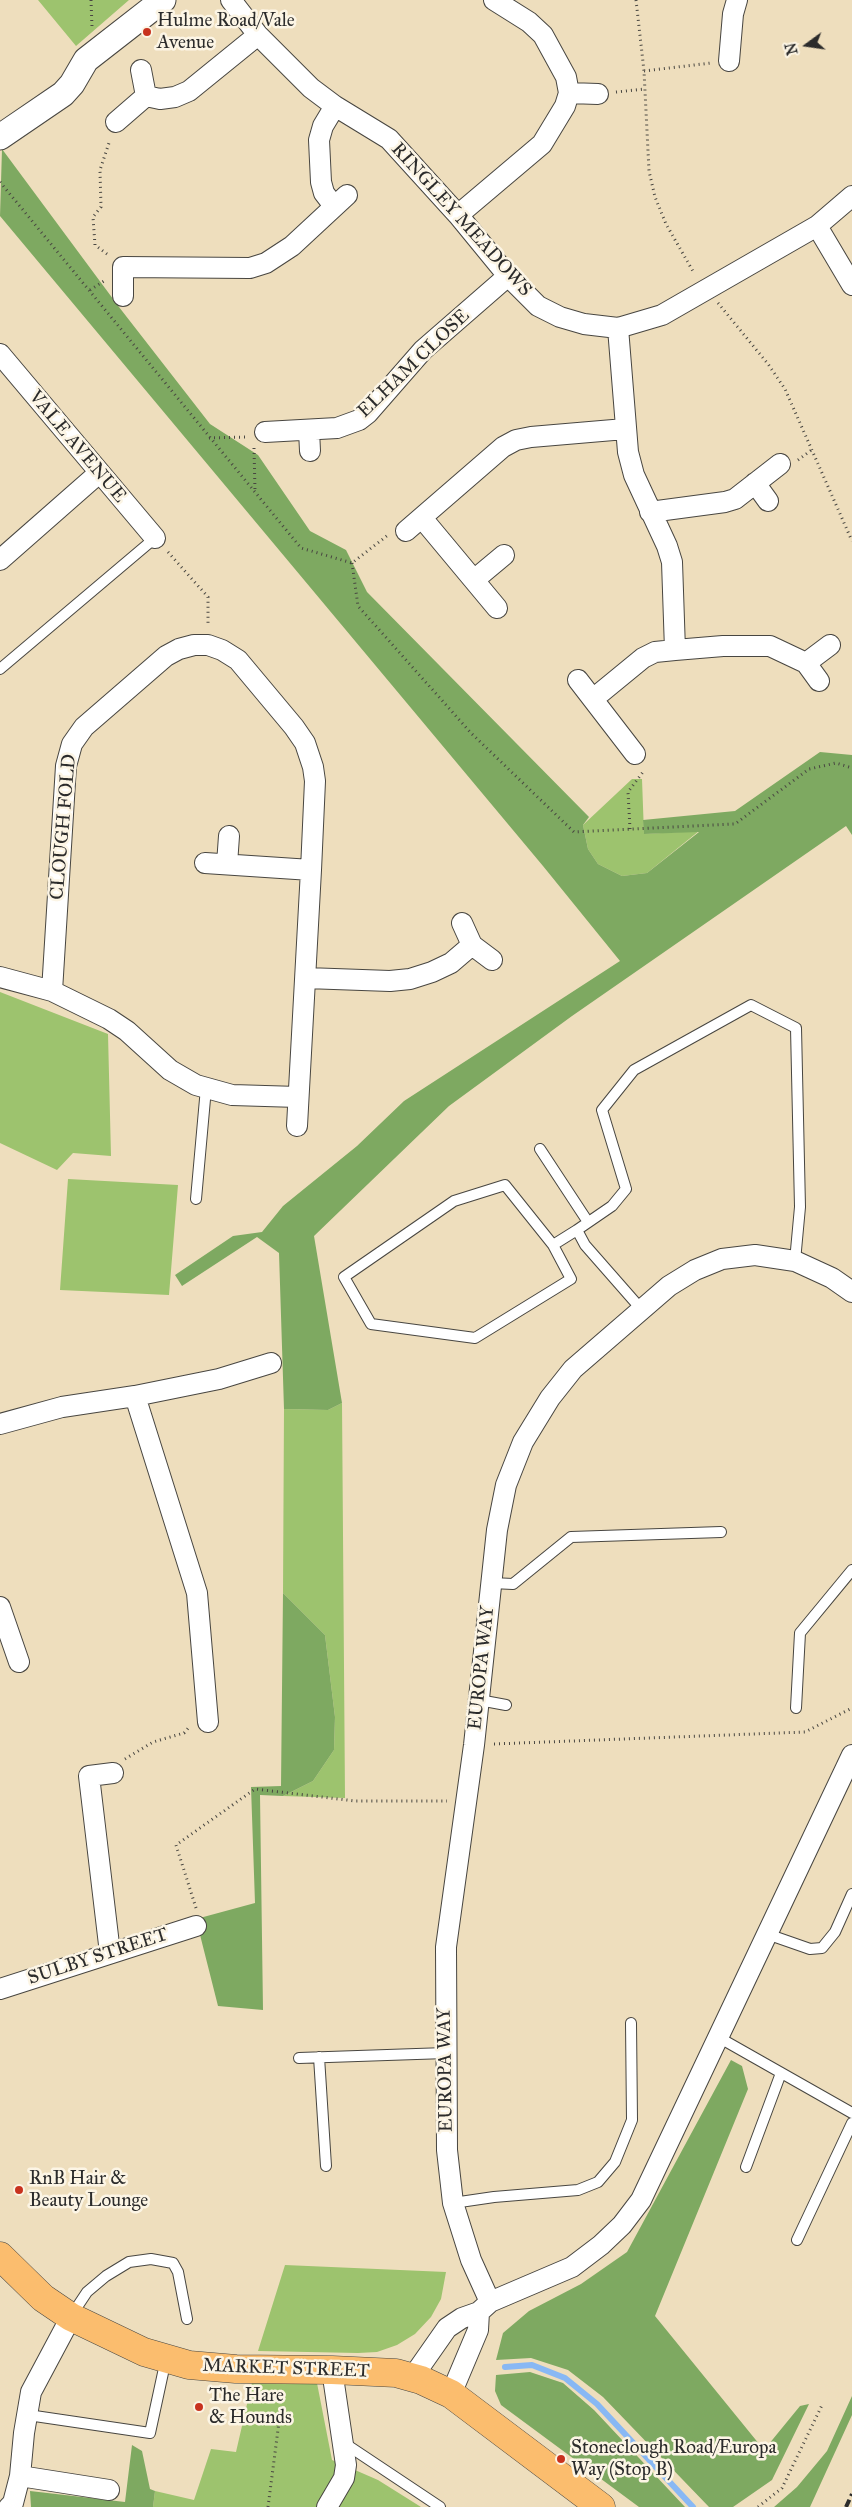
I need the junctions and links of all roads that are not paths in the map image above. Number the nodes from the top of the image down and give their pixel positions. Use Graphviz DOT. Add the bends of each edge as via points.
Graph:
graph roads {
  1 [pos="163,0"];
  2 [pos="231,0"];
  3 [pos="494,0"];
  4 [pos="737,0"];
  5 [pos="258,35"];
  6 [pos="729,61"];
  7 [pos="141,70"];
  8 [pos="569,93"];
  9 [pos="598,94"];
  10 [pos="146,96"];
  11 [pos="335,106"];
  12 [pos="116,122"];
  13 [pos="0,137"];
  14 [pos="852,196"];
  15 [pos="458,215"];
  16 [pos="817,226"];
  17 [pos="508,276"];
  18 [pos="852,285"];
  19 [pos="123,296"];
  20 [pos="618,328"];
  21 [pos="0,354"];
  22 [pos="626,429"];
  23 [pos="309,430"];
  24 [pos="260,435"];
  25 [pos="310,451"];
  26 [pos="780,464"];
  27 [pos="98,474"];
  28 [pos="755,483"];
  29 [pos="768,501"];
  30 [pos="650,512"];
  31 [pos="422,518"];
  32 [pos="406,532"];
  33 [pos="155,538"];
  34 [pos="504,555"];
  35 [pos="0,560"];
  36 [pos="474,580"];
  37 [pos="497,608"];
  38 [pos="830,645"];
  39 [pos="675,650"];
  40 [pos="806,662"];
  41 [pos="0,669"];
  42 [pos="578,680"];
  43 [pos="820,681"];
  44 [pos="593,699"];
  45 [pos="635,754"];
  46 [pos="229,836"];
  47 [pos="205,863"];
  48 [pos="227,864"];
  49 [pos="311,870"];
  50 [pos="462,923"];
  51 [pos="472,945"];
  52 [pos="492,960"];
  53 [pos="0,977"];
  54 [pos="306,978"];
  55 [pos="52,991"];
  56 [pos="206,1088"];
  57 [pos="298,1098"];
  58 [pos="297,1126"];
  59 [pos="540,1149"];
  60 [pos="196,1199"];
  61 [pos="588,1222"];
  62 [pos="578,1230"];
  63 [pos="553,1245"];
  64 [pos="795,1261"];
  65 [pos="852,1292"];
  66 [pos="642,1310"];
  67 [pos="271,1363"];
  68 [pos="135,1396"];
  69 [pos="0,1424"];
  70 [pos="721,1532"];
  71 [pos="852,1570"];
  72 [pos="492,1583"];
  73 [pos="2,1620"];
  74 [pos="19,1662"];
  75 [pos="479,1700"];
  76 [pos="506,1704"];
  77 [pos="796,1708"];
  78 [pos="207,1722"];
  79 [pos="852,1755"];
  80 [pos="112,1773"];
  81 [pos="852,1894"];
  82 [pos="196,1926"];
  83 [pos="767,1934"];
  84 [pos="110,1953"];
  85 [pos="0,1989"];
  86 [pos="631,2023"];
  87 [pos="718,2037"];
  88 [pos="446,2053"];
  89 [pos="319,2057"];
  90 [pos="299,2058"];
  91 [pos="781,2073"];
  92 [pos="852,2114"];
  93 [pos="852,2123"];
  94 [pos="326,2166"];
  95 [pos="746,2167"];
  96 [pos="453,2203"];
  97 [pos="797,2240"];
  98 [pos="0,2256"];
  99 [pos="485,2307"];
  100 [pos="71,2317"];
  101 [pos="187,2319"];
  102 [pos="166,2358"];
  103 [pos="332,2370"];
  104 [pos="412,2378"];
  105 [pos="450,2394"];
  106 [pos="28,2415"];
  107 [pos="344,2443"];
  108 [pos="20,2476"];
  109 [pos="109,2490"];
  110 [pos="9,2507"];
  111 [pos="327,2507"];
  112 [pos="440,2507"];
  113 [pos="601,2507"];
  1 -- 13 [label="street" via="86,60 63,94"];
  2 -- 5 [label="street, RINGLEY MEADOWS"];
  3 -- 8 [label="street" via="543,35 566,77"];
  4 -- 6 [label="street"];
  5 -- 10 [label="street" via="190,91 160,99"];
  5 -- 11 [label="street, RINGLEY MEADOWS" via="311,88"];
  7 -- 10 [label="street"];
  8 -- 9 [label="street"];
  8 -- 15 [label="street" via="565,106 542,144"];
  10 -- 12 [label="street"];
  11 -- 15 [label="street, RINGLEY MEADOWS" via="389,139"];
  11 -- 19 [label="street" via="319,140 321,182 324,193 341,200 292,246 266,263 250,268 123,267"];
  14 -- 16 [label="street, RINGLEY MEADOWS"];
  15 -- 17 [label="street, RINGLEY MEADOWS"];
  16 -- 18 [label="street"];
  16 -- 20 [label="street, RINGLEY MEADOWS" via="662,315"];
  17 -- 20 [label="street, RINGLEY MEADOWS" via="538,306 560,317"];
  17 -- 23 [label="street, ELHAM CLOSE" via="423,350 368,413 347,426"];
  20 -- 22 [label="street"];
  21 -- 27 [label="street, VALE AVENUE"];
  22 -- 30 [label="street" via="634,475"];
  22 -- 31 [label="street" via="516,440 503,447"];
  23 -- 24 [label="street, ELHAM CLOSE"];
  23 -- 25 [label="street"];
  26 -- 28 [label="street"];
  27 -- 33 [label="street, VALE AVENUE"];
  27 -- 35 [label="street"];
  28 -- 29 [label="street"];
  28 -- 30 [label="street" via="736,498 725,502"];
  30 -- 39 [label="street" via="672,562"];
  31 -- 32 [label="street"];
  31 -- 36 [label="street"];
  33 -- 41 [label="lane"];
  34 -- 36 [label="street"];
  36 -- 37 [label="street"];
  38 -- 40 [label="street"];
  39 -- 40 [label="street" via="770,646"];
  39 -- 44 [label="street" via="655,652 643,658"];
  40 -- 43 [label="street"];
  42 -- 44 [label="street"];
  44 -- 45 [label="street"];
  46 -- 48 [label="street"];
  47 -- 48 [label="street"];
  48 -- 49 [label="street"];
  49 -- 54 [label="street"];
  49 -- 55 [label="street, CLOUGH FOLD" via="315,781 305,742 238,660 208,645 178,649 84,727 72,744 66,766"];
  50 -- 51 [label="street"];
  51 -- 52 [label="street"];
  51 -- 54 [label="street" via="451,962 410,979"];
  53 -- 55 [label="street"];
  54 -- 57 [label="street"];
  55 -- 56 [label="street" via="121,1027 170,1070"];
  56 -- 57 [label="street" via="232,1095"];
  56 -- 60 [label="lane"];
  57 -- 58 [label="street"];
  59 -- 61 [label="lane"];
  61 -- 62 [label="lane"];
  61 -- 64 [label="lane" via="612,1206 626,1189 602,1110 634,1070 750,1005 796,1028 800,1207"];
  62 -- 63 [label="lane"];
  62 -- 66 [label="lane" via="585,1245"];
  63 -- 63 [label="lane" via="505,1185 454,1201 344,1277 371,1324 476,1338 571,1280"];
  64 -- 65 [label="street, EUROPA WAY" via="832,1278"];
  64 -- 66 [label="street, EUROPA WAY" via="755,1255 722,1259 669,1286"];
  66 -- 72 [label="street, EUROPA WAY" via="573,1369 550,1398 523,1442 506,1485 497,1530"];
  67 -- 68 [label="street" via="219,1379"];
  68 -- 69 [label="street" via="62,1407"];
  68 -- 78 [label="street" via="197,1594"];
  70 -- 72 [label="lane" via="571,1537 513,1584"];
  71 -- 77 [label="lane" via="800,1633"];
  72 -- 75 [label="street, EUROPA WAY"];
  73 -- 74 [label="street"];
  75 -- 76 [label="lane"];
  75 -- 88 [label="street, EUROPA WAY" via="446,1947"];
  79 -- 83 [label="street"];
  80 -- 84 [label="street" via="89,1776"];
  81 -- 83 [label="lane" via="836,1932 822,1948 810,1949"];
  82 -- 84 [label="street, SULBY STREET"];
  83 -- 87 [label="street"];
  84 -- 85 [label="street, SULBY STREET"];
  86 -- 96 [label="lane" via="632,2120 615,2162 598,2182 578,2190"];
  87 -- 91 [label="lane"];
  87 -- 99 [label="street" via="641,2200 622,2225 572,2267"];
  88 -- 89 [label="lane"];
  88 -- 96 [label="street, EUROPA WAY" via="447,2150"];
  89 -- 90 [label="lane"];
  89 -- 94 [label="lane"];
  91 -- 92 [label="lane"];
  91 -- 95 [label="lane"];
  93 -- 97 [label="lane"];
  96 -- 99 [label="street, EUROPA WAY"];
  98 -- 100 [label="main road, MARKET STREET" via="43,2298"];
  99 -- 104 [label="street" via="447,2328"];
  99 -- 105 [label="street"];
  100 -- 101 [label="lane" via="87,2292 106,2276 129,2262 151,2259 173,2263 178,2272"];
  100 -- 102 [label="main road, MARKET STREET" via="121,2342"];
  100 -- 106 [label="street" via="32,2392"];
  102 -- 103 [label="main road, MARKET STREET" via="189,2365 236,2369"];
  102 -- 106 [label="lane" via="150,2433"];
  103 -- 104 [label="main road, MARKET STREET" via="396,2373"];
  103 -- 107 [label="street"];
  104 -- 105 [label="main road, MARKET STREET"];
  105 -- 113 [label="main road, MARKET STREET"];
  106 -- 108 [label="street"];
  107 -- 111 [label="street" via="344,2478"];
  107 -- 112 [label="lane"];
  108 -- 109 [label="street"];
  108 -- 110 [label="street"];
}
